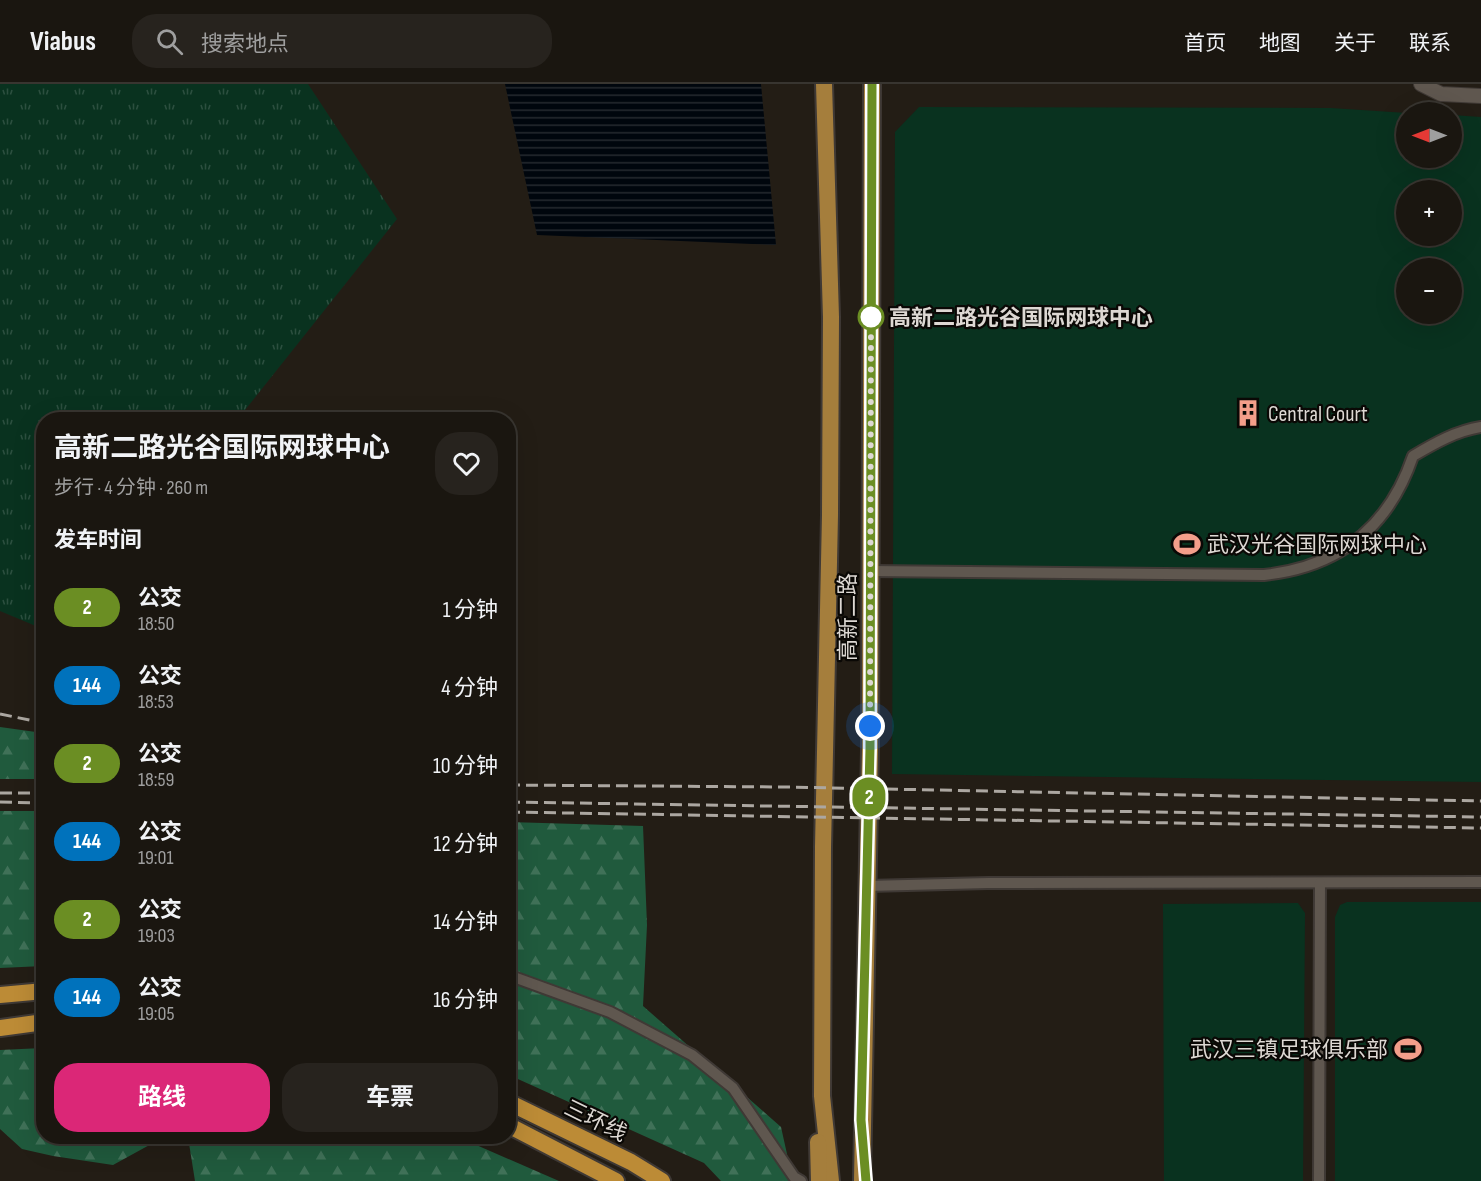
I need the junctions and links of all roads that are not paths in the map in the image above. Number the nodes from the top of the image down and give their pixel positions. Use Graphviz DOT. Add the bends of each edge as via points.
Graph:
graph roads {
  1 [pos="824,84"];
  2 [pos="872,84"];
  3 [pos="1420,84"];
  4 [pos="1481,96"];
  5 [pos="1481,428"];
  6 [pos="870,571"];
  7 [pos="1481,882"];
  8 [pos="1320,883"];
  9 [pos="867,886"];
  10 [pos="516,978"];
  11 [pos="36,992"];
  12 [pos="0,994"];
  13 [pos="0,1021"];
  14 [pos="36,1022"];
  15 [pos="36,1023"];
  16 [pos="0,1028"];
  17 [pos="822,1096"];
  18 [pos="516,1106"];
  19 [pos="516,1129"];
  20 [pos="616,1181"];
  21 [pos="663,1181"];
  22 [pos="801,1181"];
  23 [pos="819,1181"];
  24 [pos="831,1181"];
  25 [pos="864,1181"];
  26 [pos="1319,1181"];
  1 -- 17 [label="main road, 高新二路" via="831,352"];
  2 -- 6 [label="main road, 高新二路"];
  3 -- 4 [label="street" via="1441,94"];
  5 -- 6 [label="street" via="1443,439 1413,456 1397,493 1374,525 1326,559 1293,570 1264,574"];
  6 -- 9 [label="main road, 高新二路"];
  7 -- 8 [label="street"];
  8 -- 9 [label="street"];
  8 -- 26 [label="street"];
  9 -- 25 [label="main road, 高新二路" via="861,1120"];
  10 -- 22 [label="street" via="610,1012 692,1055 733,1088 794,1177"];
  11 -- 12 [label="highway"];
  13 -- 14 [label="highway"];
  15 -- 16 [label="highway"];
  17 -- 23 [label="main road, 高新二路"];
  17 -- 24 [label="main road, 高新二路"];
  18 -- 21 [label="highway, 三环线"];
  19 -- 20 [label="highway, 三环线"];
}
